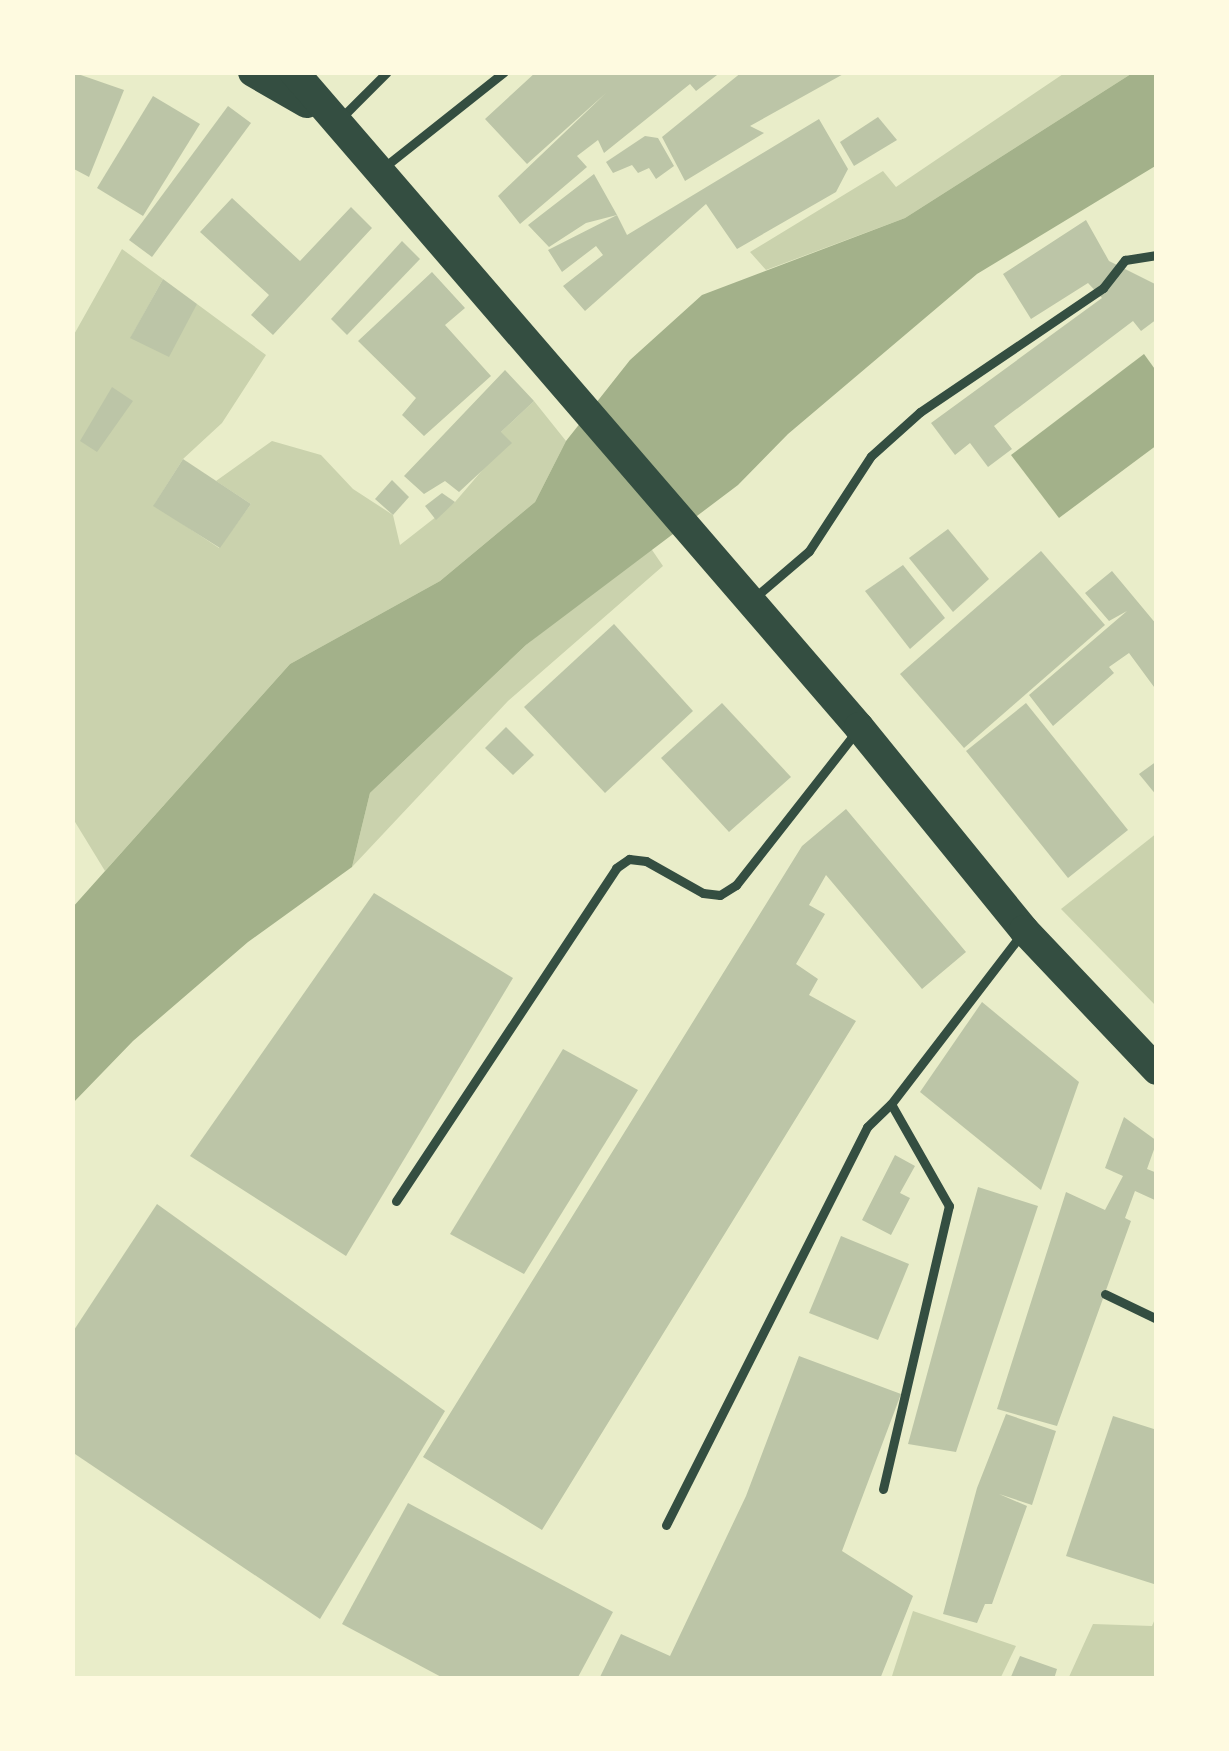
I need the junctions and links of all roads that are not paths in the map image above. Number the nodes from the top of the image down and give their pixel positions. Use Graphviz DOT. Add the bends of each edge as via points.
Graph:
graph roads {
  1 [pos="254,72"];
  2 [pos="294,72"];
  3 [pos="387,72"];
  4 [pos="504,72"];
  5 [pos="336,123"];
  6 [pos="379,172"];
  7 [pos="1157,255"];
  8 [pos="750,602"];
  9 [pos="859,727"];
  10 [pos="1024,930"];
  11 [pos="1157,1070"];
  12 [pos="891,1104"];
  13 [pos="396,1201"];
  14 [pos="1105,1294"];
  15 [pos="1157,1319"];
  16 [pos="883,1489"];
  17 [pos="666,1525"];
  1 -- 5 [label="highway"];
  2 -- 5 [label="highway"];
  3 -- 5 [label="lane"];
  4 -- 6 [label="lane"];
  5 -- 6 [label="highway"];
  6 -- 8 [label="highway"];
  7 -- 8 [label="lane" via="1125,260 1103,288 920,412 871,456 808,551"];
  8 -- 9 [label="highway"];
  9 -- 10 [label="highway"];
  9 -- 13 [label="lane" via="720,895 646,861 616,868"];
  10 -- 11 [label="highway"];
  10 -- 12 [label="lane"];
  12 -- 16 [label="lane" via="949,1206"];
  12 -- 17 [label="lane" via="867,1127"];
  14 -- 15 [label="lane"];
}
